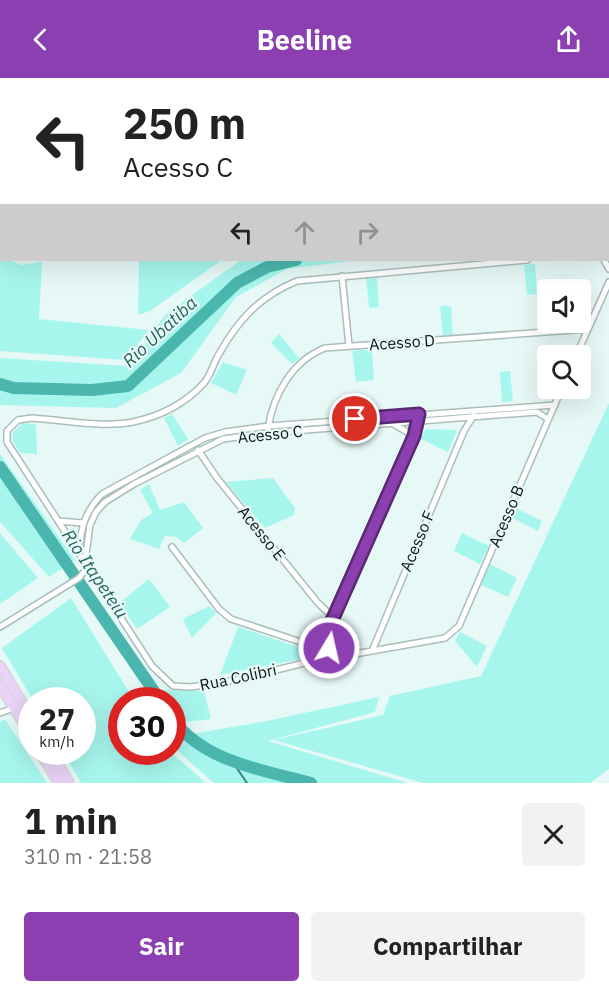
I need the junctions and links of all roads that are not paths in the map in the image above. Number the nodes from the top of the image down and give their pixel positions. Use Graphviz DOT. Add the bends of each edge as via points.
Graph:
graph roads {
  1 [pos="515,261"];
  2 [pos="342,276"];
  3 [pos="609,282"];
  4 [pos="591,322"];
  5 [pos="537,333"];
  6 [pos="349,346"];
  7 [pos="557,399"];
  8 [pos="555,405"];
  9 [pos="537,408"];
  10 [pos="475,410"];
  11 [pos="457,414"];
  12 [pos="419,417"];
  13 [pos="473,417"];
  14 [pos="548,419"];
  15 [pos="392,423"];
  16 [pos="268,430"];
  17 [pos="464,431"];
  18 [pos="414,436"];
  19 [pos="195,443"];
  20 [pos="198,451"];
  21 [pos="57,521"];
  22 [pos="83,523"];
  23 [pos="172,547"];
  24 [pos="79,551"];
  25 [pos="86,564"];
  26 [pos="78,578"];
  27 [pos="95,578"];
  28 [pos="335,619"];
  29 [pos="2,627"];
  30 [pos="0,633"];
  31 [pos="326,634"];
  32 [pos="445,638"];
  33 [pos="316,647"];
  34 [pos="372,651"];
  35 [pos="335,657"];
  36 [pos="304,663"];
  37 [pos="0,666"];
  38 [pos="0,685"];
  39 [pos="18,696"];
  40 [pos="14,708"];
  41 [pos="0,713"];
  42 [pos="18,714"];
  43 [pos="48,765"];
  44 [pos="59,765"];
  45 [pos="59,783"];
  46 [pos="69,783"];
  1 -- 2 [label="street"];
  2 -- 6 [label="street"];
  2 -- 21 [label="street" via="297,281 264,297 239,322 204,382 186,400 161,414 121,423 32,418 10,425 7,442"];
  3 -- 4 [label="street"];
  5 -- 6 [label="street, Acesso D"];
  6 -- 16 [label="street, Acesso D" via="325,348 291,371"];
  7 -- 8 [label="street, Acesso B"];
  8 -- 9 [label="street, Acesso C"];
  8 -- 14 [label="street, Acesso B"];
  9 -- 10 [label="street, Acesso C"];
  9 -- 13 [label="street, Acesso C"];
  9 -- 14 [label="street"];
  10 -- 11 [label="street, Acesso C"];
  10 -- 13 [label="street, Acesso F"];
  11 -- 12 [label="street, Acesso C"];
  11 -- 13 [label="street, Acesso C"];
  11 -- 17 [label="street"];
  12 -- 15 [label="street, Acesso C"];
  12 -- 16 [label="street, Acesso C"];
  12 -- 18 [label="street"];
  13 -- 17 [label="street, Acesso F"];
  14 -- 32 [label="street, Acesso B" via="459,626"];
  15 -- 16 [label="street, Acesso C"];
  15 -- 18 [label="street"];
  16 -- 19 [label="street, Acesso C" via="225,432"];
  16 -- 20 [label="street, Acesso C" via="230,437"];
  17 -- 34 [label="street, Acesso F"];
  18 -- 28 [label="street"];
  19 -- 20 [label="street, Acesso E"];
  19 -- 22 [label="street, Acesso C" via="102,494"];
  20 -- 25 [label="street, Acesso C" via="101,505 90,525"];
  20 -- 28 [label="street, Acesso E"];
  21 -- 22 [label="street"];
  21 -- 24 [label="street"];
  22 -- 24 [label="street, Acesso C"];
  23 -- 33 [label="street" via="231,619"];
  24 -- 25 [label="street"];
  25 -- 26 [label="street"];
  25 -- 27 [label="street"];
  26 -- 27 [label="street"];
  26 -- 29 [label="street"];
  27 -- 36 [label="street, Rua Colibri" via="152,666 173,686 241,679"];
  28 -- 31 [label="street"];
  29 -- 30 [label="street"];
  31 -- 33 [label="street"];
  31 -- 35 [label="street"];
  32 -- 34 [label="street, Rua Colibri"];
  33 -- 36 [label="street"];
  34 -- 35 [label="street, Rua Colibri"];
  35 -- 36 [label="street, Rua Colibri"];
  37 -- 39 [label="highway"];
  38 -- 40 [label="highway"];
  40 -- 41 [label="street"];
  40 -- 42 [label="highway"];
  43 -- 45 [label="highway"];
  44 -- 46 [label="highway"];
}
